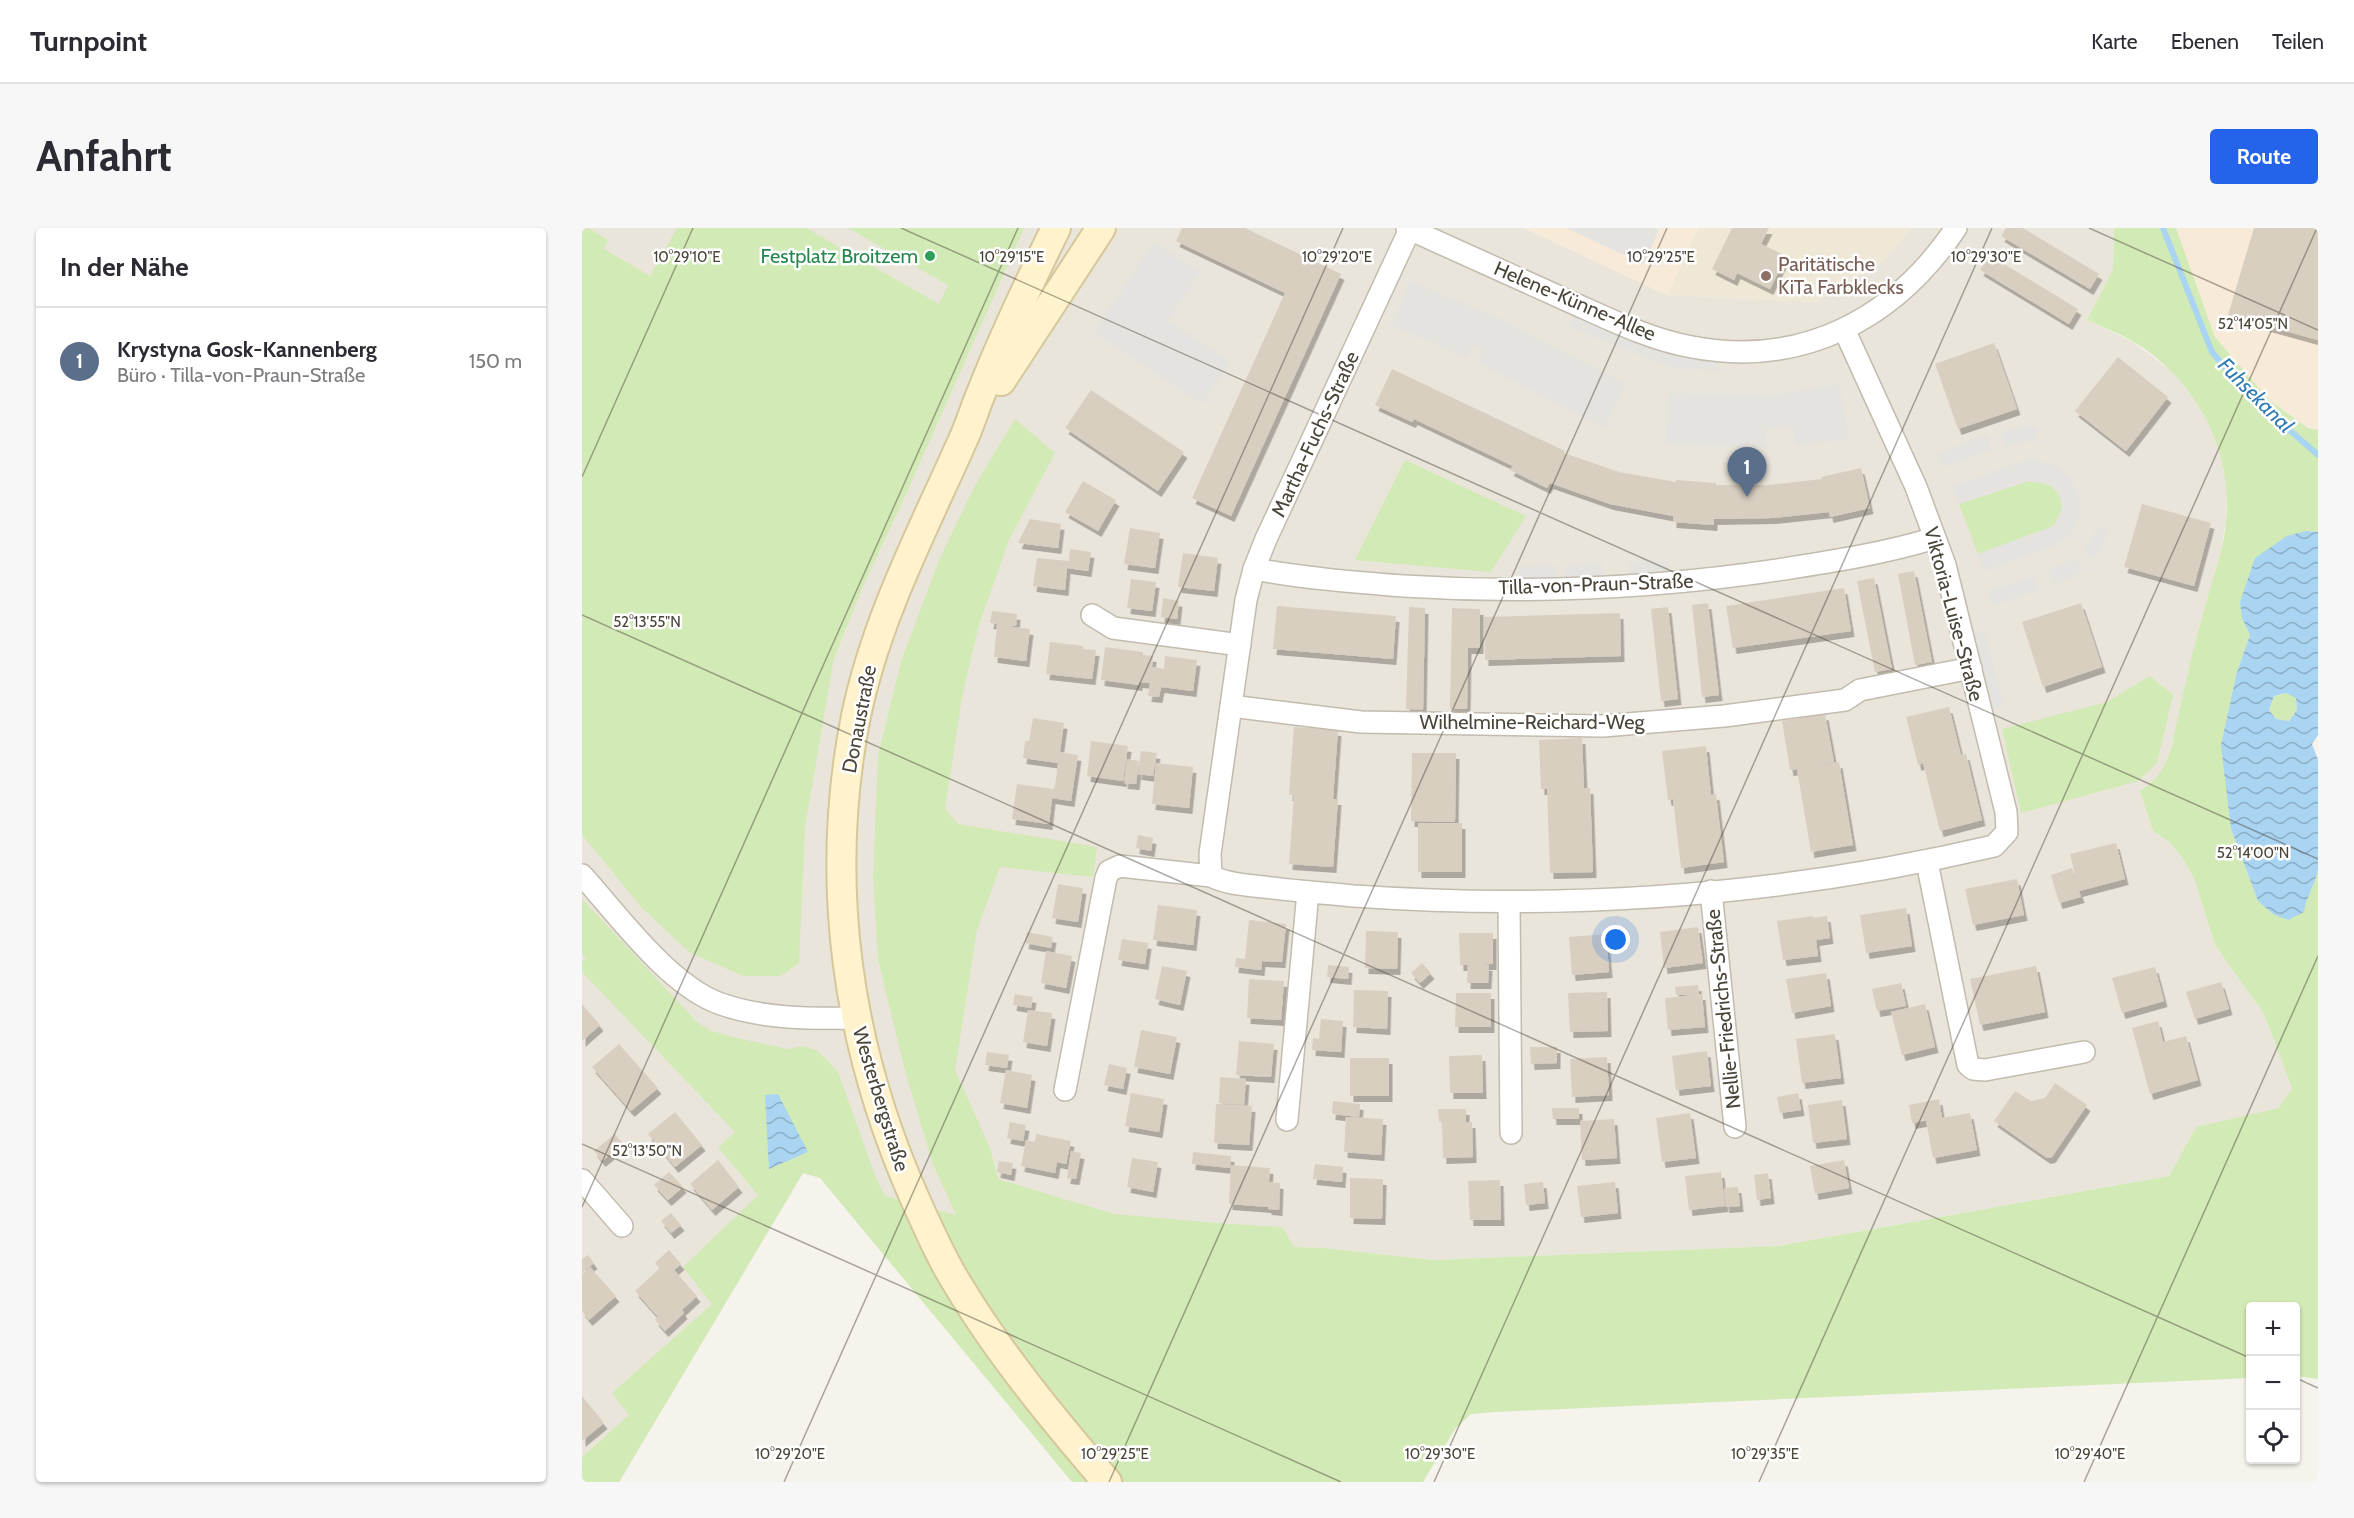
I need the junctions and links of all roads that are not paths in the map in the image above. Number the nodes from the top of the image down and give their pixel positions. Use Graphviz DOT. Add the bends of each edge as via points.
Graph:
graph roads {
  1 [pos="1056,228"];
  2 [pos="1101,228"];
  3 [pos="1956,228"];
  4 [pos="1408,229"];
  5 [pos="1844,329"];
  6 [pos="964,438"];
  7 [pos="1935,538"];
  8 [pos="1254,569"];
  9 [pos="1092,615"];
  10 [pos="1240,645"];
  11 [pos="1971,668"];
  12 [pos="1231,706"];
  13 [pos="2001,839"];
  14 [pos="1927,862"];
  15 [pos="582,875"];
  16 [pos="1211,876"];
  17 [pos="1711,891"];
  18 [pos="1308,892"];
  19 [pos="1509,902"];
  20 [pos="856,1018"];
  21 [pos="2084,1052"];
  22 [pos="1065,1090"];
  23 [pos="1287,1120"];
  24 [pos="1735,1127"];
  25 [pos="1511,1133"];
  26 [pos="582,1180"];
  27 [pos="622,1226"];
  28 [pos="1107,1482"];
  1 -- 6 [label="main road, Donaustraße" via="982,389"];
  2 -- 6 [label="main road, Donaustraße"];
  3 -- 5 [label="street, Helene-Künne-Allee" via="1917,278"];
  4 -- 5 [label="street, Helene-Künne-Allee" via="1622,325 1690,347 1737,352 1781,348 1825,338"];
  4 -- 8 [label="street, Martha-Fuchs-Straße"];
  5 -- 7 [label="street, Viktoria-Luise-Straße"];
  6 -- 20 [label="main road, Donaustraße" via="894,590 856,717 841,855 844,948"];
  7 -- 8 [label="street, Tilla-von-Praun-Straße" via="1882,552 1741,575 1591,589 1429,587 1322,580"];
  7 -- 11 [label="street, Viktoria-Luise-Straße"];
  8 -- 10 [label="street, Martha-Fuchs-Straße"];
  9 -- 10 [label="street" via="1113,628"];
  10 -- 12 [label="street, Martha-Fuchs-Straße"];
  11 -- 12 [label="street, Wilhelmine-Reichard-Weg" via="1860,690 1845,700 1603,726 1361,722"];
  11 -- 13 [label="street, Viktoria-Luise-Straße" via="2006,812 2007,832"];
  12 -- 16 [label="street, Martha-Fuchs-Straße" via="1210,854"];
  13 -- 14 [label="street, Nellie-Friedrichs-Straße" via="1994,846"];
  14 -- 17 [label="street, Nellie-Friedrichs-Straße"];
  14 -- 21 [label="street" via="1968,1065 1973,1070 1985,1070"];
  15 -- 20 [label="street, Westerbergstraße" via="680,981 719,1004 783,1017"];
  16 -- 18 [label="street, Nellie-Friedrichs-Straße" via="1244,885"];
  16 -- 22 [label="street, Nellie-Friedrichs-Straße" via="1120,866 1109,872"];
  17 -- 19 [label="street, Nellie-Friedrichs-Straße"];
  17 -- 24 [label="street, Nellie-Friedrichs-Straße"];
  18 -- 19 [label="street, Nellie-Friedrichs-Straße"];
  18 -- 23 [label="street"];
  19 -- 25 [label="street"];
  20 -- 28 [label="main road, Westerbergstraße" via="888,1133 956,1282 991,1337"];
  26 -- 27 [label="street"];
}
